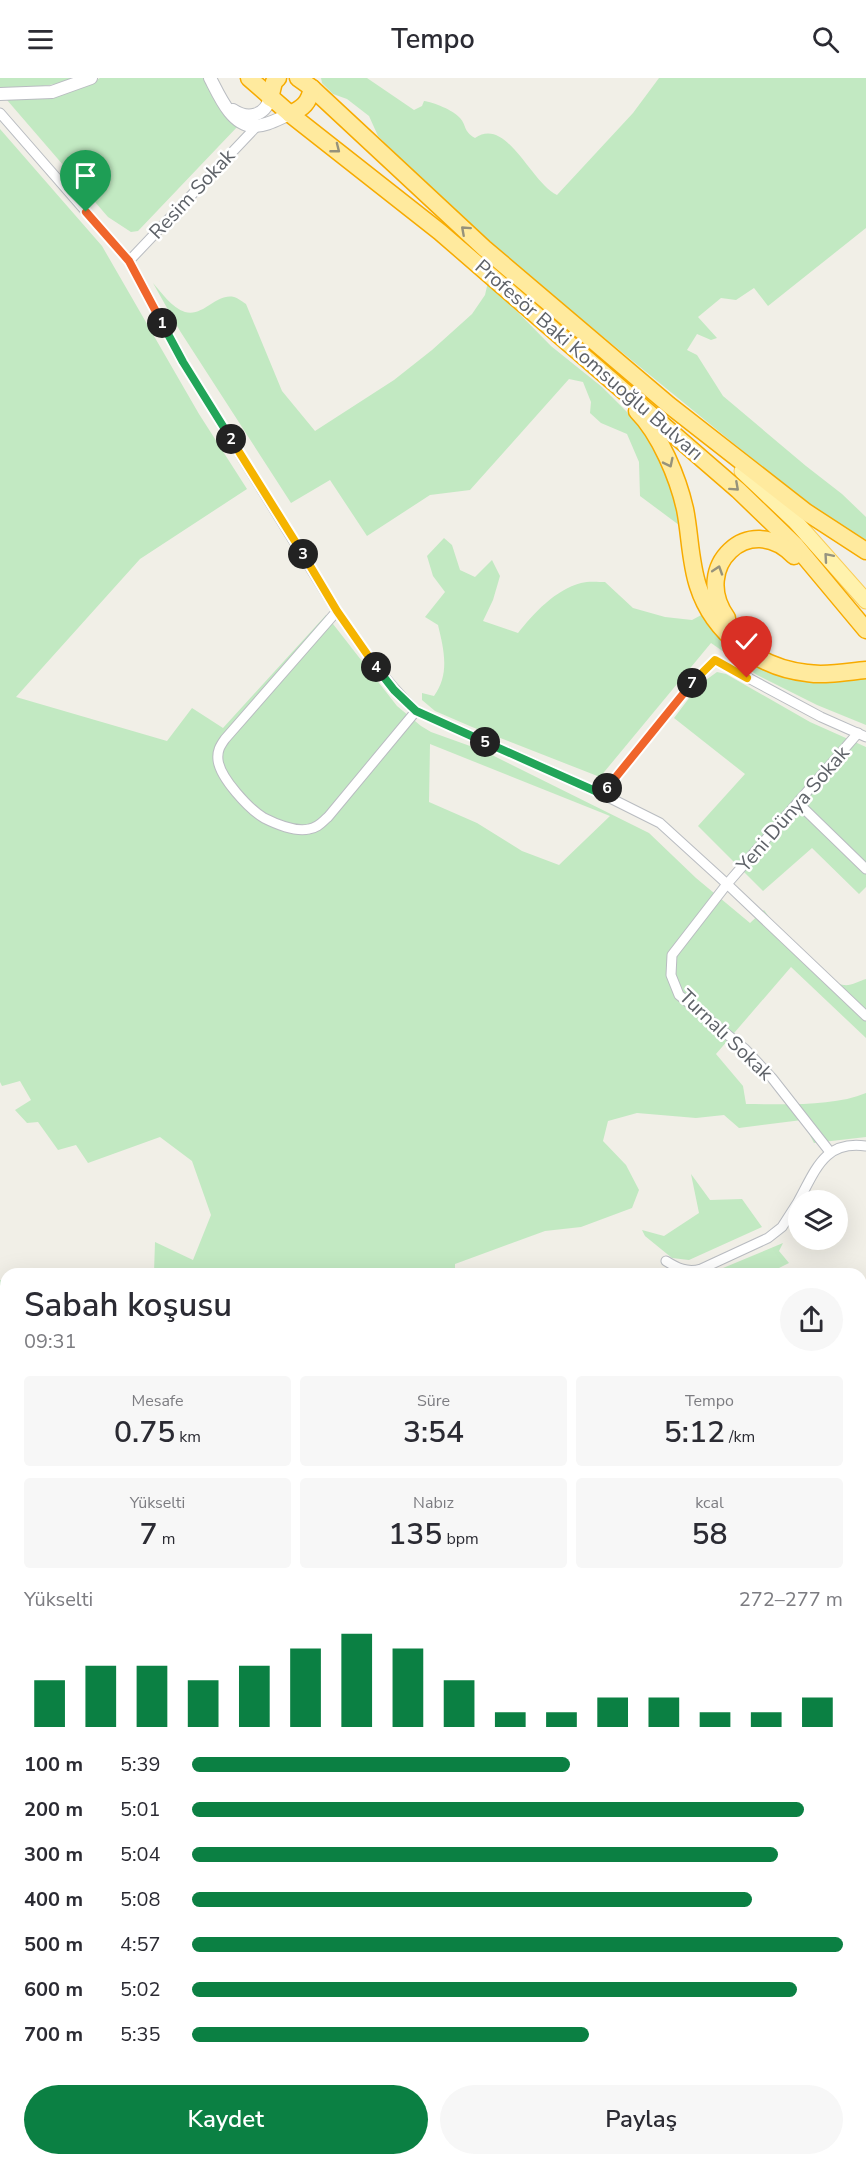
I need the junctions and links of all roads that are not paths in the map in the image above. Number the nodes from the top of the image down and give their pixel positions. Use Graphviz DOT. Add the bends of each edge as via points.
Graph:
graph roads {
  1 [pos="91,78"];
  2 [pos="210,78"];
  3 [pos="249,78"];
  4 [pos="278,78"];
  5 [pos="308,81"];
  6 [pos="0,94"];
  7 [pos="270,98"];
  8 [pos="225,104"];
  9 [pos="0,113"];
  10 [pos="290,114"];
  11 [pos="256,127"];
  12 [pos="129,261"];
  13 [pos="564,339"];
  14 [pos="669,405"];
  15 [pos="866,551"];
  16 [pos="866,602"];
  17 [pos="337,611"];
  18 [pos="866,631"];
  19 [pos="866,661"];
  20 [pos="866,670"];
  21 [pos="416,711"];
  22 [pos="862,735"];
  23 [pos="602,794"];
  24 [pos="798,803"];
  25 [pos="866,870"];
  26 [pos="727,884"];
  27 [pos="866,1016"];
  28 [pos="866,1146"];
  29 [pos="830,1152"];
  30 [pos="805,1190"];
  31 [pos="788,1218"];
  32 [pos="666,1261"];
  33 [pos="679,1268"];
  34 [pos="703,1268"];
  1 -- 6 [label="street" via="52,92"];
  2 -- 8 [label="street"];
  3 -- 7 [label="highway"];
  4 -- 7 [label="highway"];
  5 -- 10 [label="highway" via="308,102"];
  14 -- 5 [label="highway, Profesör Baki Komsuoğlu Bulvarı, one-way" via="476,240"];
  7 -- 8 [label="street" via="268,106 254,115 245,116"];
  7 -- 10 [label="highway, Profesör Baki Komsuoğlu Bulvarı"];
  8 -- 11 [label="street" via="237,120"];
  9 -- 12 [label="street"];
  10 -- 11 [label="street"];
  10 -- 13 [label="highway, Profesör Baki Komsuoğlu Bulvarı, one-way" via="440,232"];
  11 -- 12 [label="street, Resim Sokak"];
  12 -- 17 [label="street" via="183,362"];
  13 -- 18 [label="highway, Profesör Baki Komsuoğlu Bulvarı, one-way" via="760,510 795,545"];
  13 -- 20 [label="highway, one-way" via="642,417 664,452 685,508 698,585 710,611 728,634 751,653 792,671 823,674"];
  14 -- 15 [label="highway" via="806,512"];
  16 -- 14 [label="main road, Profesör Baki Komsuoğlu Bulvarı, one-way" via="795,521"];
  17 -- 21 [label="street" via="394,690"];
  17 -- 21 [label="street" via="225,739 218,749 222,775 265,818 308,830 328,817"];
  19 -- 18 [label="highway, one-way" via="803,664 759,647 738,631 720,609 715,591 717,568 734,546 768,539 791,553"];
  21 -- 23 [label="street"];
  22 -- 23 [label="street" via="773,693 715,660"];
  22 -- 24 [label="street, Yeni Dünya Sokak"];
  23 -- 26 [label="street" via="660,823"];
  24 -- 25 [label="street"];
  24 -- 26 [label="street, Yeni Dünya Sokak"];
  26 -- 27 [label="street"];
  26 -- 29 [label="street, Turnalı Sokak" via="672,955 671,975 679,995 745,1048"];
  28 -- 29 [label="street" via="842,1146"];
  29 -- 30 [label="street" via="819,1163"];
  31 -- 34 [label="street" via="768,1238"];
  32 -- 33 [label="street"];
}
